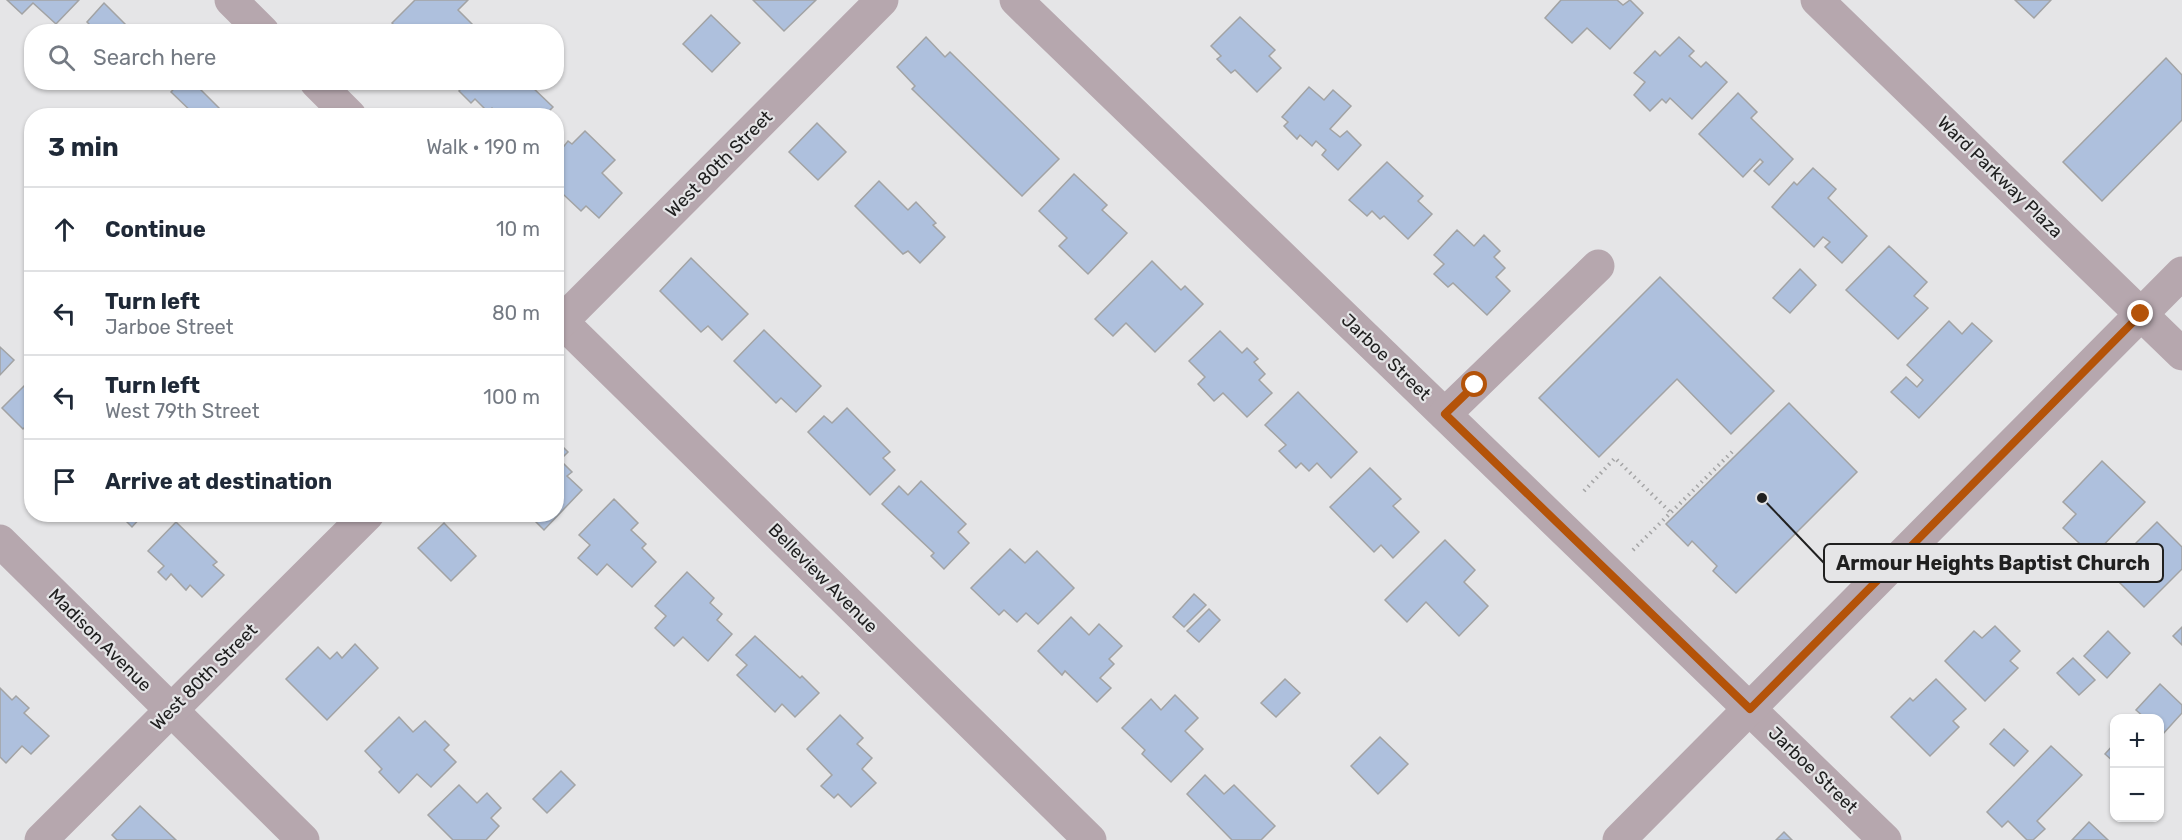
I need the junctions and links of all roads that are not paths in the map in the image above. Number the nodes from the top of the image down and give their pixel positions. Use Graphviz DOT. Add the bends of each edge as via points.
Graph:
graph roads {
  1 [pos="231,0"];
  2 [pos="882,0"];
  3 [pos="1016,0"];
  4 [pos="1817,0"];
  5 [pos="255,24"];
  6 [pos="324,90"];
  7 [pos="342,108"];
  8 [pos="1598,266"];
  9 [pos="2182,273"];
  10 [pos="2141,314"];
  11 [pos="564,315"];
  12 [pos="564,327"];
  13 [pos="2182,354"];
  14 [pos="1445,414"];
  15 [pos="360,522"];
  16 [pos="0,541"];
  17 [pos="1750,709"];
  18 [pos="171,710"];
  19 [pos="40,840"];
  20 [pos="303,840"];
  21 [pos="1090,840"];
  22 [pos="1619,840"];
  23 [pos="1885,840"];
  1 -- 5 [label="street"];
  2 -- 11 [label="street, West 80th Street"];
  3 -- 14 [label="street, Jarboe Street"];
  4 -- 10 [label="street, Ward Parkway Plaza"];
  6 -- 7 [label="street"];
  8 -- 14 [label="street"];
  9 -- 10 [label="street"];
  10 -- 13 [label="street, Ward Parkway Plaza"];
  10 -- 17 [label="street"];
  12 -- 21 [label="street, Belleview Avenue"];
  14 -- 17 [label="street, Jarboe Street"];
  15 -- 18 [label="street, West 80th Street"];
  16 -- 18 [label="street, Madison Avenue"];
  17 -- 22 [label="street"];
  17 -- 23 [label="street, Jarboe Street"];
  18 -- 19 [label="street, West 80th Street"];
  18 -- 20 [label="street, Madison Avenue"];
}
